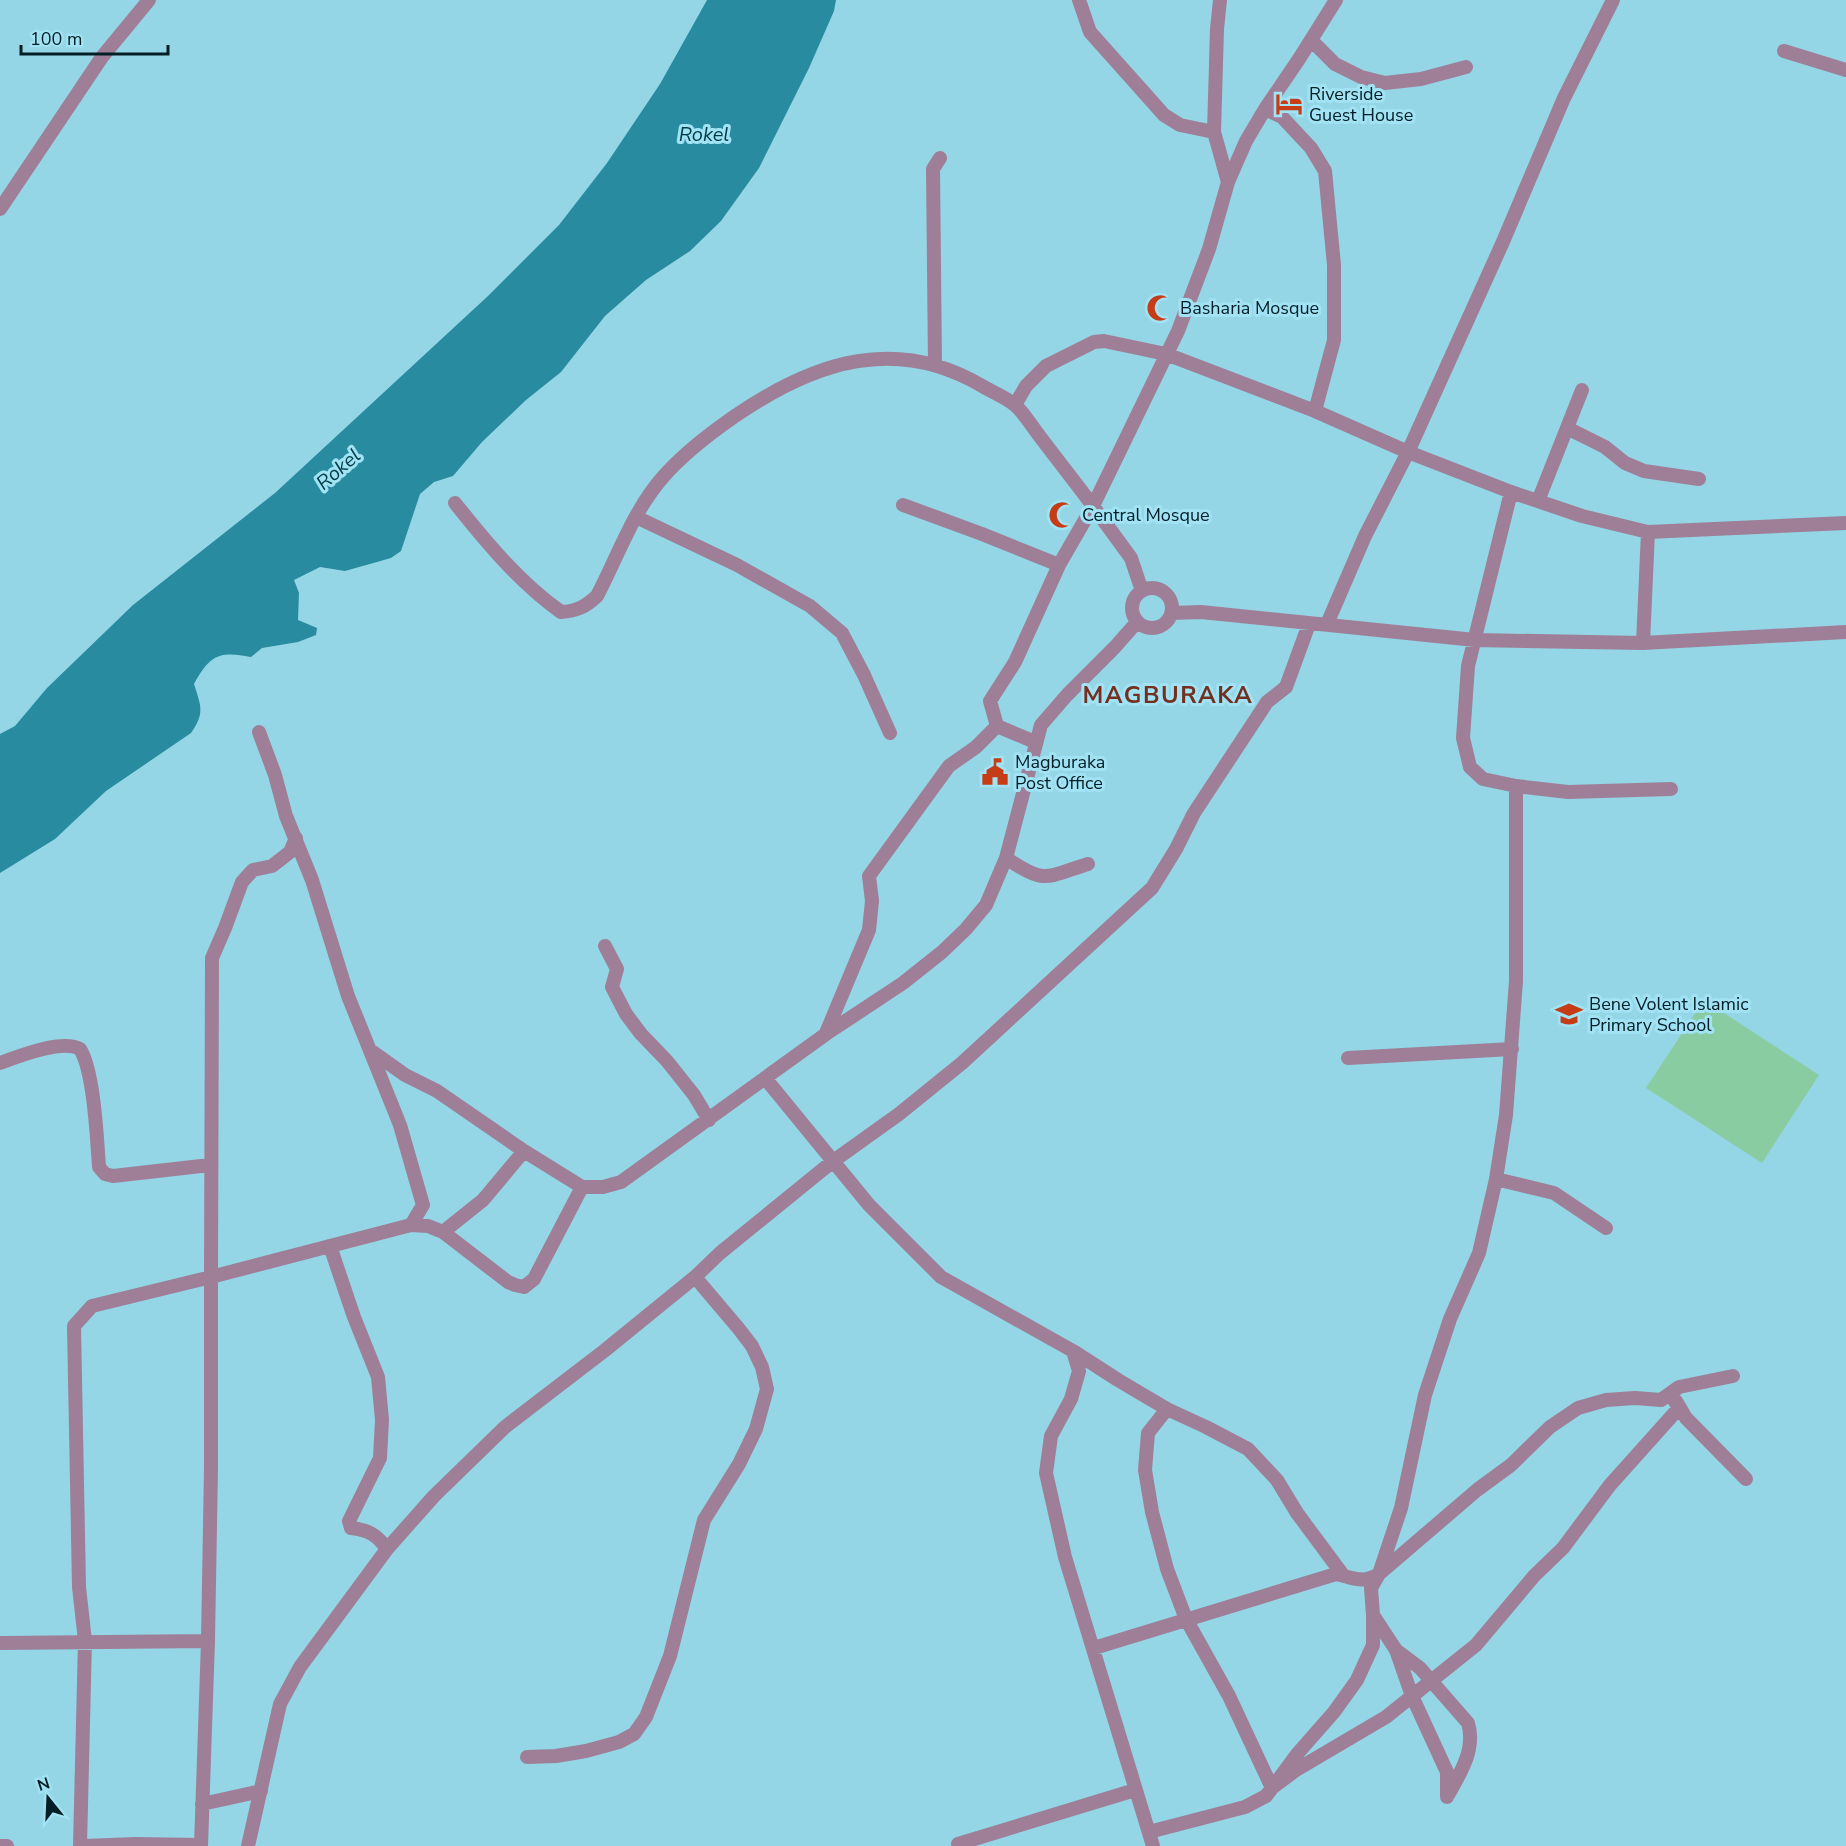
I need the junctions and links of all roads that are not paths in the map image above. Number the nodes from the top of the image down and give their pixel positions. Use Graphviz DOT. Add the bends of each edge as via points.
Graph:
graph roads {
  1 [pos="149,0"];
  2 [pos="1220,0"];
  3 [pos="1336,0"];
  4 [pos="1613,0"];
  5 [pos="1077,4"];
  6 [pos="1311,40"];
  7 [pos="1784,51"];
  8 [pos="1466,68"];
  9 [pos="1846,70"];
  10 [pos="1264,109"];
  11 [pos="1214,132"];
  12 [pos="940,158"];
  13 [pos="1228,182"];
  14 [pos="0,209"];
  15 [pos="1166,354"];
  16 [pos="935,365"];
  17 [pos="1582,390"];
  18 [pos="1016,405"];
  19 [pos="1315,411"];
  20 [pos="1567,428"];
  21 [pos="1408,452"];
  22 [pos="1699,479"];
  23 [pos="1511,492"];
  24 [pos="1538,501"];
  25 [pos="455,503"];
  26 [pos="903,505"];
  27 [pos="1093,506"];
  28 [pos="636,517"];
  29 [pos="1846,523"];
  30 [pos="1648,532"];
  31 [pos="1059,565"];
  32 [pos="1142,591"];
  33 [pos="1171,613"];
  34 [pos="1137,622"];
  35 [pos="1309,624"];
  36 [pos="1327,624"];
  37 [pos="1846,632"];
  38 [pos="1474,640"];
  39 [pos="1643,643"];
  40 [pos="997,726"];
  41 [pos="259,732"];
  42 [pos="890,733"];
  43 [pos="1035,742"];
  44 [pos="1516,786"];
  45 [pos="1671,789"];
  46 [pos="296,838"];
  47 [pos="1006,858"];
  48 [pos="1088,864"];
  49 [pos="605,946"];
  50 [pos="826,1034"];
  51 [pos="1512,1049"];
  52 [pos="370,1050"];
  53 [pos="1348,1058"];
  54 [pos="0,1063"];
  55 [pos="765,1078"];
  56 [pos="709,1120"];
  57 [pos="524,1151"];
  58 [pos="832,1162"];
  59 [pos="210,1165"];
  60 [pos="1496,1179"];
  61 [pos="582,1187"];
  62 [pos="411,1225"];
  63 [pos="1606,1228"];
  64 [pos="443,1232"];
  65 [pos="330,1246"];
  66 [pos="211,1277"];
  67 [pos="694,1277"];
  68 [pos="1073,1350"];
  69 [pos="1732,1376"];
  70 [pos="1671,1395"];
  71 [pos="1167,1409"];
  72 [pos="1746,1479"];
  73 [pos="387,1549"];
  74 [pos="1379,1574"];
  75 [pos="1342,1575"];
  76 [pos="1373,1615"];
  77 [pos="1186,1619"];
  78 [pos="85,1641"];
  79 [pos="208,1641"];
  80 [pos="0,1643"];
  81 [pos="1094,1648"];
  82 [pos="1396,1650"];
  83 [pos="1431,1680"];
  84 [pos="1412,1696"];
  85 [pos="527,1757"];
  86 [pos="1272,1788"];
  87 [pos="1135,1790"];
  88 [pos="261,1791"];
  89 [pos="202,1804"];
  90 [pos="1151,1839"];
  91 [pos="958,1844"];
  92 [pos="201,1845"];
  93 [pos="0,1846"];
  94 [pos="7,1846"];
  95 [pos="80,1846"];
  96 [pos="86,1846"];
  97 [pos="248,1846"];
  1 -- 14 [label="street" via="102,57"];
  2 -- 11 [label="street"];
  3 -- 6 [label="street"];
  4 -- 21 [label="street" via="1564,98"];
  5 -- 11 [label="street" via="1090,32 1164,115 1180,125"];
  6 -- 8 [label="street" via="1335,64 1385,83 1421,80"];
  6 -- 10 [label="street"];
  7 -- 9 [label="street"];
  10 -- 13 [label="street"];
  10 -- 19 [label="street" via="1282,117 1311,148 1325,171 1334,265 1334,340"];
  11 -- 13 [label="street"];
  12 -- 16 [label="street" via="933,169"];
  13 -- 15 [label="street" via="1209,249"];
  15 -- 18 [label="street" via="1094,342 1046,366 1026,386"];
  15 -- 19 [label="street"];
  15 -- 27 [label="street"];
  16 -- 18 [label="street" via="976,381"];
  16 -- 28 [label="street" via="889,358 838,364 778,388 685,454 647,497"];
  17 -- 20 [label="street"];
  18 -- 27 [label="street"];
  19 -- 21 [label="street"];
  20 -- 22 [label="street" via="1644,471"];
  20 -- 24 [label="street"];
  21 -- 23 [label="street"];
  21 -- 36 [label="street" via="1365,536"];
  23 -- 24 [label="street"];
  23 -- 38 [label="street"];
  24 -- 30 [label="street"];
  25 -- 28 [label="street" via="482,538 561,612 584,607 597,596"];
  26 -- 31 [label="street"];
  27 -- 31 [label="street"];
  27 -- 32 [label="street" via="1131,558"];
  28 -- 42 [label="street" via="737,565 810,606 842,633"];
  29 -- 30 [label="street"];
  30 -- 39 [label="street"];
  31 -- 40 [label="street" via="1015,662 990,701"];
  32 -- 33 [label="street" via="1162,591 1170,601"];
  32 -- 34 [label="street" via="1132,606"];
  33 -- 34 [label="street" via="1159,627 1149,628"];
  33 -- 35 [label="street" via="1201,612"];
  34 -- 43 [label="street" via="1066,695 1041,725"];
  35 -- 36 [label="street"];
  35 -- 58 [label="street" via="1286,687 1267,702 1194,813 1152,888 962,1063"];
  36 -- 38 [label="street"];
  37 -- 39 [label="street"];
  38 -- 39 [label="street"];
  38 -- 44 [label="street" via="1468,666 1463,738 1470,767 1484,779"];
  40 -- 43 [label="street"];
  40 -- 50 [label="street" via="949,766 869,876 869,930"];
  41 -- 46 [label="street"];
  43 -- 47 [label="street"];
  44 -- 45 [label="street" via="1568,792"];
  44 -- 51 [label="street"];
  46 -- 52 [label="street"];
  46 -- 59 [label="street" via="290,852 272,866 253,870 242,882 212,958"];
  47 -- 48 [label="street" via="1034,876 1046,878"];
  47 -- 50 [label="street" via="986,905 966,929 903,983"];
  49 -- 56 [label="street" via="617,969 612,987 626,1014 694,1095"];
  50 -- 55 [label="street"];
  51 -- 53 [label="street"];
  51 -- 60 [label="street"];
  52 -- 57 [label="street"];
  52 -- 62 [label="street" via="400,1125 423,1205"];
  54 -- 59 [label="street" via="27,1053 73,1045 80,1049 95,1113 99,1167 105,1174"];
  55 -- 56 [label="street"];
  55 -- 58 [label="street"];
  56 -- 61 [label="street" via="621,1182"];
  57 -- 61 [label="street"];
  57 -- 64 [label="street" via="483,1200"];
  58 -- 67 [label="street"];
  58 -- 68 [label="street" via="940,1277"];
  59 -- 66 [label="street"];
  60 -- 63 [label="street" via="1554,1193"];
  60 -- 74 [label="street" via="1479,1253 1450,1319 1425,1395 1401,1509"];
  61 -- 64 [label="street" via="534,1279 524,1287 508,1282"];
  62 -- 64 [label="street"];
  62 -- 65 [label="street"];
  65 -- 66 [label="street"];
  65 -- 73 [label="street" via="378,1377 382,1420 380,1458 349,1521 351,1528 378,1537"];
  66 -- 78 [label="street" via="92,1306 74,1326 79,1587"];
  66 -- 79 [label="street"];
  67 -- 73 [label="street" via="505,1427 434,1496"];
  67 -- 85 [label="street" via="740,1329 762,1367 767,1389 756,1429 704,1520 670,1656 646,1717 634,1734 619,1742 566,1754"];
  68 -- 71 [label="street"];
  68 -- 81 [label="street" via="1078,1371 1071,1400 1051,1436 1046,1473 1065,1557"];
  69 -- 70 [label="street" via="1679,1388"];
  70 -- 72 [label="street" via="1686,1418"];
  70 -- 74 [label="street" via="1661,1400 1606,1400 1578,1408 1550,1427 1511,1465"];
  70 -- 83 [label="street" via="1679,1408 1610,1485 1563,1548 1528,1582 1476,1645"];
  71 -- 75 [label="street" via="1248,1449 1277,1480"];
  71 -- 77 [label="street" via="1148,1433 1145,1470 1167,1569"];
  73 -- 88 [label="street" via="300,1667 280,1704"];
  74 -- 75 [label="street" via="1369,1580"];
  74 -- 76 [label="street" via="1371,1588"];
  75 -- 77 [label="street"];
  76 -- 82 [label="street"];
  76 -- 86 [label="street" via="1373,1645 1357,1680"];
  77 -- 81 [label="street"];
  77 -- 86 [label="street" via="1229,1696"];
  78 -- 79 [label="street"];
  78 -- 80 [label="street"];
  78 -- 95 [label="street"];
  79 -- 89 [label="street"];
  81 -- 87 [label="street"];
  82 -- 83 [label="street"];
  82 -- 84 [label="street"];
  83 -- 84 [label="street"];
  83 -- 84 [label="street" via="1468,1724 1471,1733 1462,1769 1447,1797 1447,1772"];
  84 -- 86 [label="street"];
  86 -- 90 [label="street" via="1266,1796 1245,1807"];
  87 -- 90 [label="street"];
  87 -- 91 [label="street"];
  88 -- 89 [label="street"];
  88 -- 97 [label="street"];
  89 -- 92 [label="street"];
  92 -- 96 [label="street"];
  93 -- 94 [label="street"];
}
